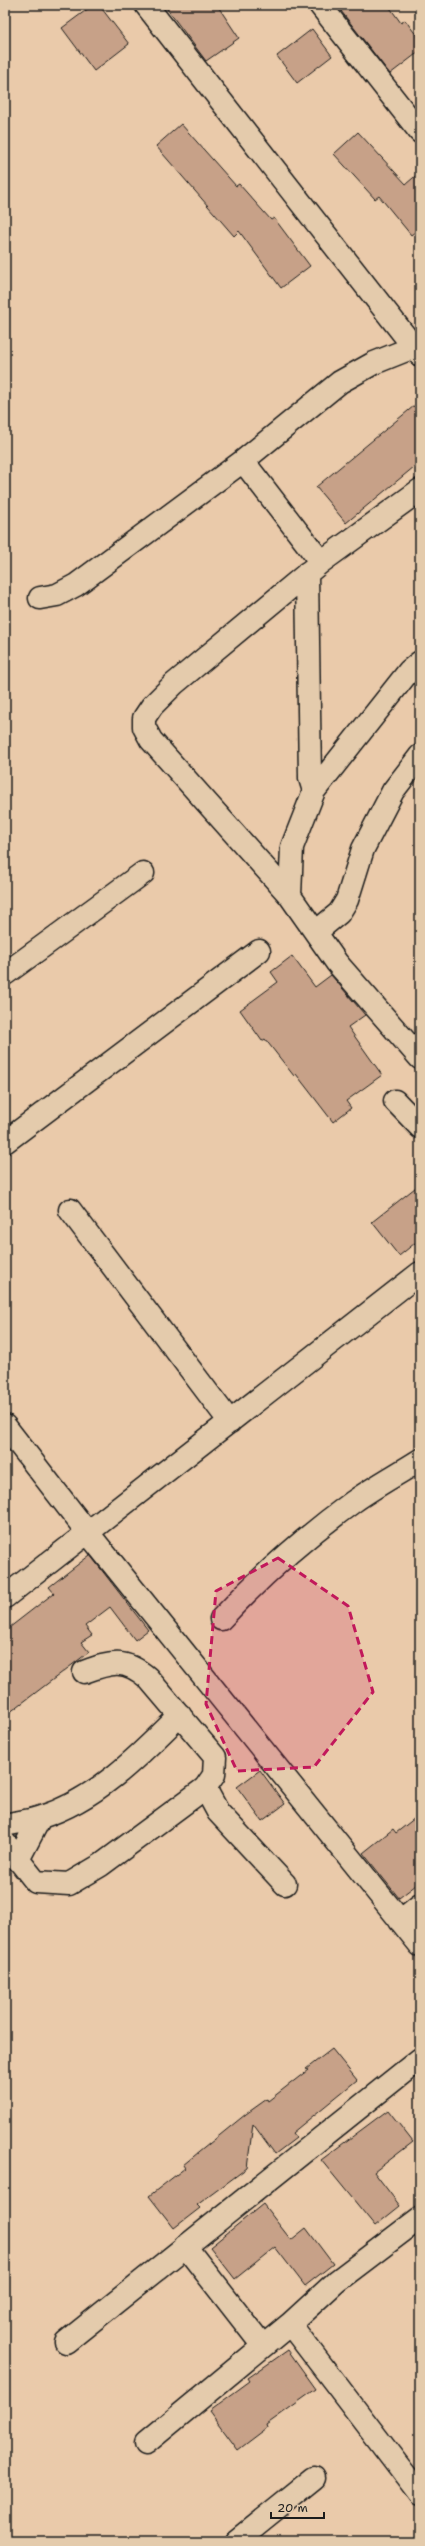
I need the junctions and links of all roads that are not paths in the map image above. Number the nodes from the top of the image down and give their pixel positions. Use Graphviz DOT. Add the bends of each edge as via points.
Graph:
graph roads {
  1 [pos="146,5"];
  2 [pos="320,5"];
  3 [pos="420,132"];
  4 [pos="417,351"];
  5 [pos="243,461"];
  6 [pos="420,490"];
  7 [pos="314,567"];
  8 [pos="40,598"];
  9 [pos="420,662"];
  10 [pos="420,756"];
  11 [pos="314,791"];
  12 [pos="143,873"];
  13 [pos="290,896"];
  14 [pos="316,932"];
  15 [pos="259,951"];
  16 [pos="5,974"];
  17 [pos="420,1058"];
  18 [pos="395,1101"];
  19 [pos="420,1127"];
  20 [pos="5,1142"];
  21 [pos="70,1210"];
  22 [pos="419,1275"];
  23 [pos="230,1422"];
  24 [pos="5,1426"];
  25 [pos="420,1460"];
  26 [pos="88,1533"];
  27 [pos="5,1597"];
  28 [pos="221,1619"];
  29 [pos="84,1672"];
  30 [pos="180,1715"];
  31 [pos="205,1788"];
  32 [pos="40,1818"];
  33 [pos="5,1825"];
  34 [pos="10,1854"];
  35 [pos="285,1884"];
  36 [pos="420,1905"];
  37 [pos="400,1921"];
  38 [pos="420,1945"];
  39 [pos="420,2059"];
  40 [pos="420,2218"];
  41 [pos="185,2246"];
  42 [pos="290,2324"];
  43 [pos="66,2342"];
  44 [pos="263,2346"];
  45 [pos="146,2443"];
  46 [pos="314,2478"];
  47 [pos="420,2494"];
  48 [pos="236,2541"];
  1 -- 4 [label="street"];
  2 -- 3 [label="street"];
  4 -- 5 [label="street" via="374,363 340,382"];
  5 -- 7 [label="street"];
  5 -- 8 [label="street" via="66,592"];
  6 -- 7 [label="street"];
  7 -- 11 [label="street" via="310,778"];
  7 -- 13 [label="street" via="174,684 144,718 144,727 163,755"];
  9 -- 11 [label="street" via="409,671"];
  10 -- 14 [label="street" via="394,792 363,849 347,900 339,913"];
  11 -- 13 [label="street" via="292,847"];
  12 -- 16 [label="street"];
  13 -- 14 [label="street"];
  14 -- 17 [label="street" via="337,963"];
  15 -- 20 [label="street"];
  18 -- 19 [label="street"];
  21 -- 23 [label="street"];
  22 -- 23 [label="street"];
  23 -- 26 [label="street"];
  24 -- 26 [label="street"];
  25 -- 28 [label="street" via="353,1502 258,1580"];
  26 -- 27 [label="street"];
  26 -- 37 [label="street"];
  29 -- 30 [label="street" via="109,1663 125,1664 148,1678"];
  30 -- 31 [label="street" via="215,1758 214,1774"];
  30 -- 32 [label="street" via="142,1754 86,1796"];
  31 -- 34 [label="street" via="102,1865 69,1884 36,1882"];
  31 -- 35 [label="street" via="218,1812"];
  32 -- 33 [label="street"];
  32 -- 34 [label="street"];
  36 -- 37 [label="street"];
  37 -- 38 [label="street"];
  39 -- 41 [label="street"];
  40 -- 42 [label="street" via="337,2281"];
  41 -- 43 [label="street"];
  41 -- 44 [label="street"];
  42 -- 44 [label="street"];
  42 -- 47 [label="street"];
  44 -- 45 [label="street"];
  46 -- 48 [label="street"];
}
